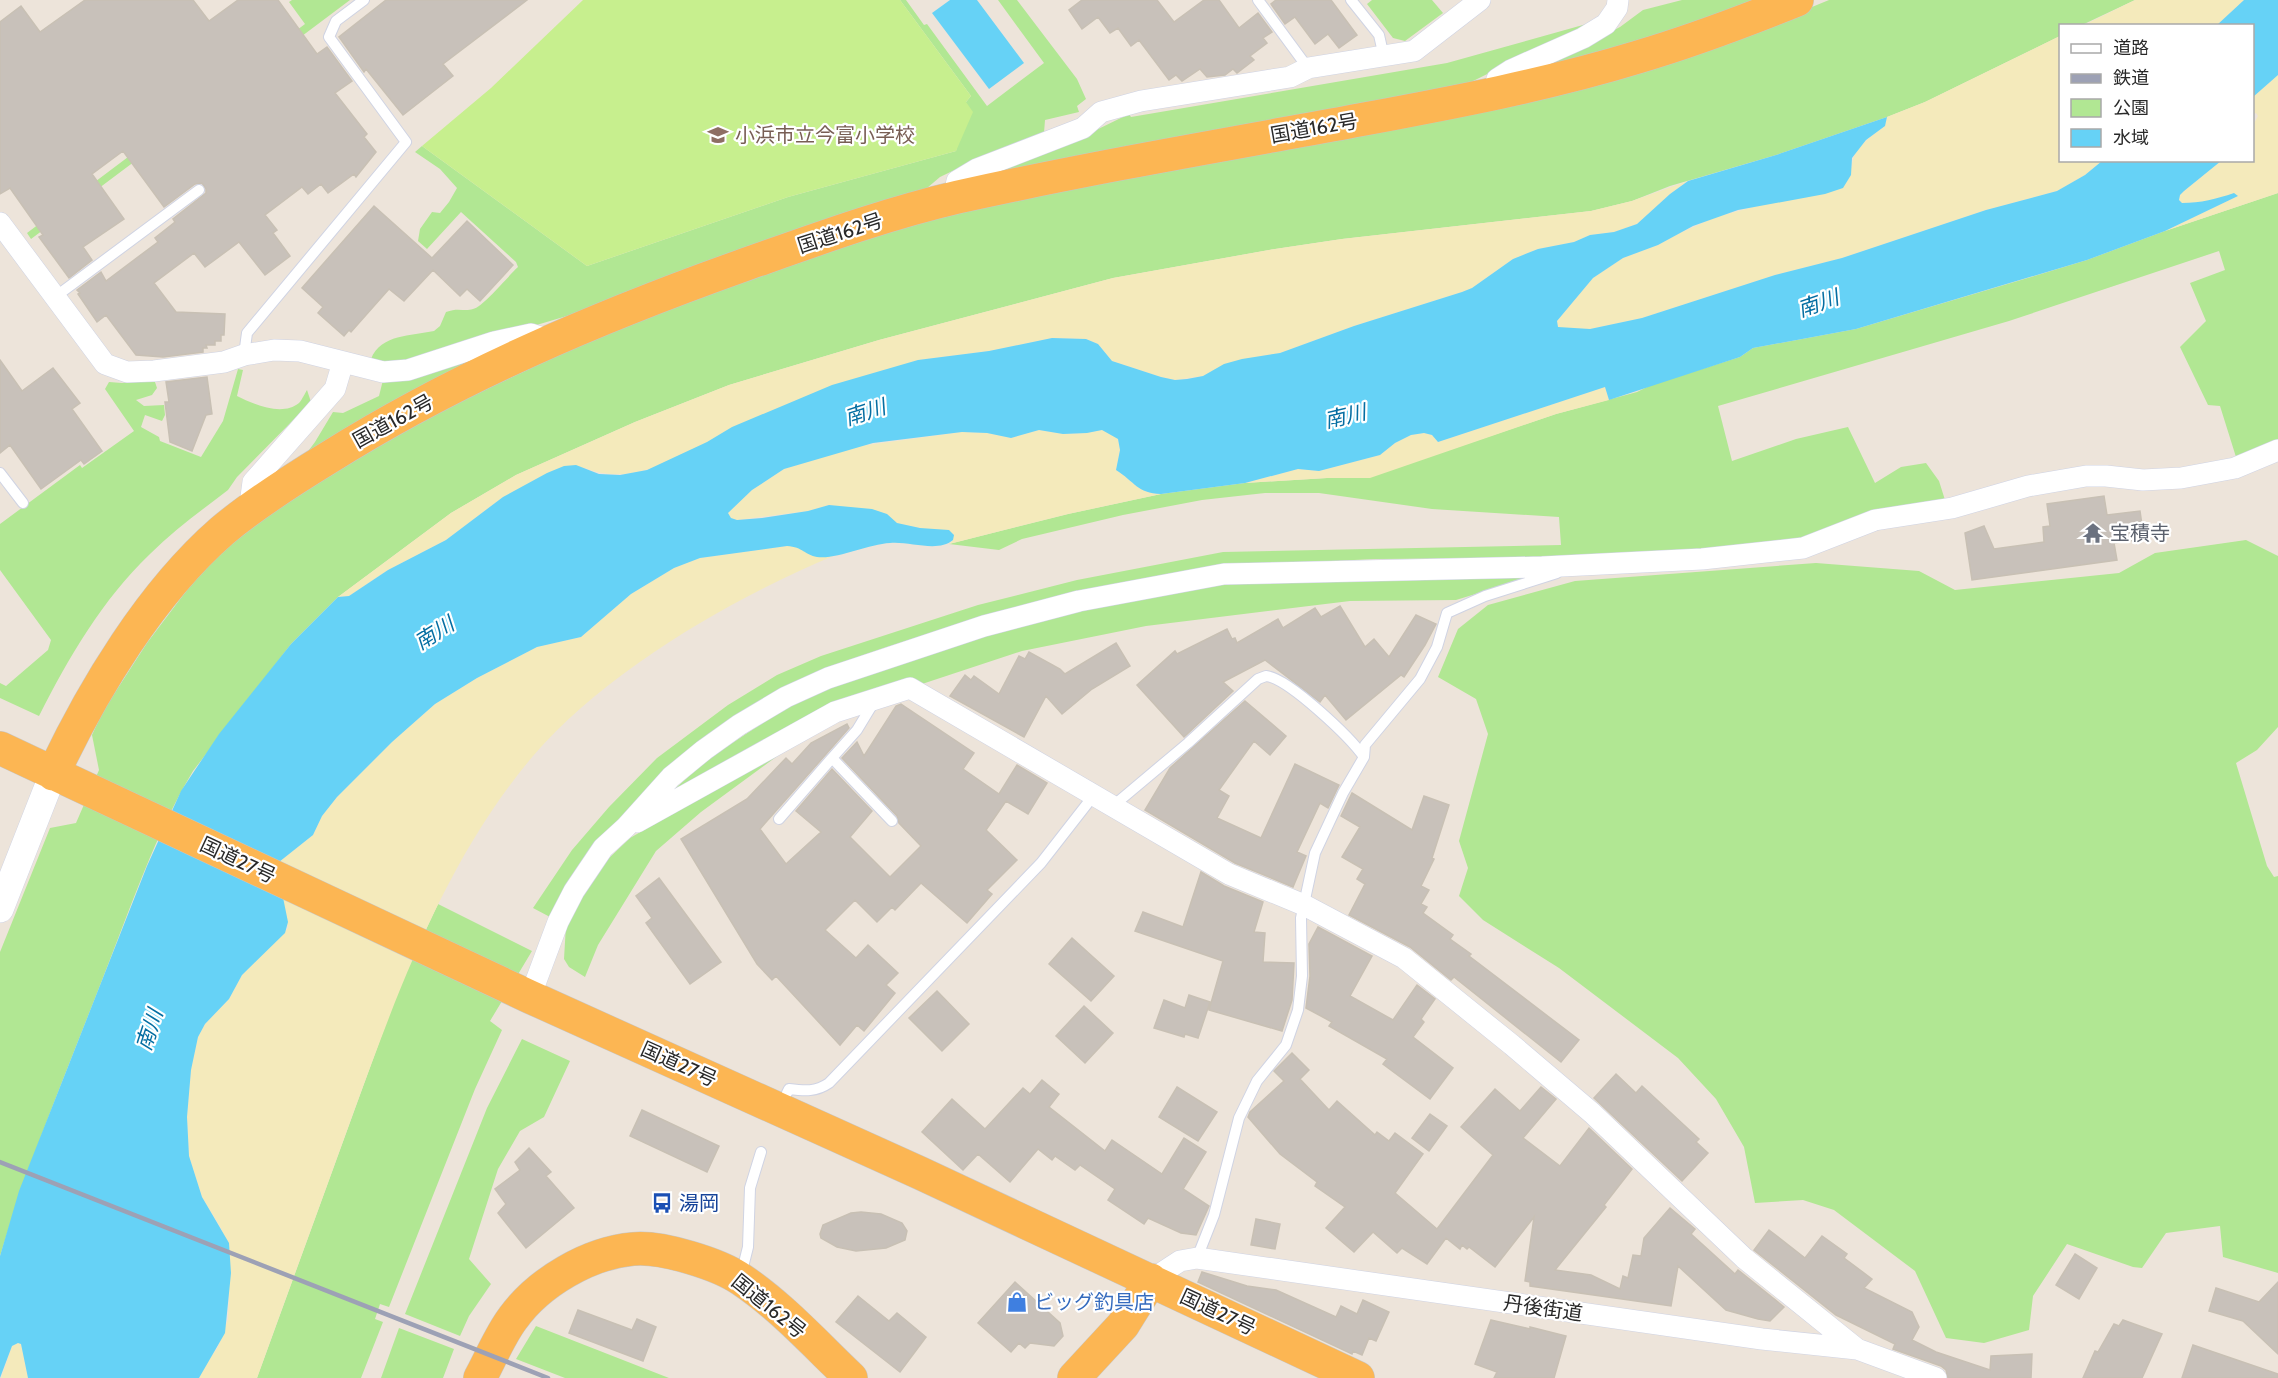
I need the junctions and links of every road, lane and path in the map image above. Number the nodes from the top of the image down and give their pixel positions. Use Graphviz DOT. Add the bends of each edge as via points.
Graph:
graph roads {
  1 [pos="364,0"];
  2 [pos="1258,0"];
  3 [pos="1351,0"];
  4 [pos="1480,0"];
  5 [pos="1618,0"];
  6 [pos="1797,0"];
  7 [pos="1384,57"];
  8 [pos="1308,68"];
  9 [pos="1493,94"];
  10 [pos="199,190"];
  11 [pos="953,199"];
  12 [pos="0,223"];
  13 [pos="55,297"];
  14 [pos="551,341"];
  15 [pos="244,355"];
  16 [pos="344,362"];
  17 [pos="2278,450"];
  18 [pos="0,473"];
  19 [pos="23,503"];
  20 [pos="249,512"];
  21 [pos="1585,565"];
  22 [pos="876,699"];
  23 [pos="0,748"];
  24 [pos="1364,757"];
  25 [pos="832,758"];
  26 [pos="53,774"];
  27 [pos="1094,795"];
  28 [pos="1113,806"];
  29 [pos="779,819"];
  30 [pos="892,821"];
  31 [pos="626,827"];
  32 [pos="1304,905"];
  33 [pos="0,909"];
  34 [pos="522,993"];
  35 [pos="787,1093"];
  36 [pos="761,1152"];
  37 [pos="1197,1258"];
  38 [pos="740,1278"];
  39 [pos="1151,1280"];
  40 [pos="1857,1349"];
  41 [pos="480,1378"];
  42 [pos="851,1378"];
  43 [pos="1074,1378"];
  44 [pos="1358,1378"];
  45 [pos="1936,1378"];
  1 -- 15 [label="lane" via="336,21 329,37 406,142 247,333"];
  2 -- 8 [label="lane"];
  3 -- 7 [label="lane" via="1379,35"];
  4 -- 7 [label="street" via="1414,51"];
  5 -- 9 [label="street" via="1606,24 1510,70 1497,79"];
  6 -- 9 [label="highway, 国道162号" via="1635,58"];
  7 -- 8 [label="street"];
  8 -- 11 [label="street" via="1290,77 1141,101 1101,112 1083,128 977,169 957,181"];
  9 -- 11 [label="highway, 国道162号"];
  10 -- 13 [label="lane"];
  11 -- 14 [label="highway, 国道162号" via="759,260"];
  12 -- 13 [label="street"];
  13 -- 15 [label="street" via="105,364 127,372 224,362"];
  14 -- 16 [label="street" via="531,334 408,370 383,372"];
  14 -- 20 [label="highway, 国道162号" via="402,414"];
  15 -- 16 [label="street" via="300,351"];
  16 -- 20 [label="street" via="335,389 253,482"];
  17 -- 21 [label="street" via="2235,468 2181,478 2086,476 2028,486 1952,508 1875,520 1803,548 1702,559"];
  18 -- 19 [label="lane"];
  20 -- 26 [label="highway, 国道162号" via="222,531 172,583 134,633 90,702"];
  21 -- 24 [label="lane" via="1485,596 1447,613 1437,647 1420,679 1365,745"];
  21 -- 31 [label="street" via="1224,574 1079,601 984,627 828,678 786,697 704,750 671,777"];
  22 -- 25 [label="lane" via="857,730"];
  22 -- 27 [label="street" via="910,688"];
  22 -- 31 [label="street" via="834,712"];
  23 -- 26 [label="highway, 国道27号"];
  24 -- 28 [label="lane" via="1313,707 1280,680 1266,675"];
  24 -- 32 [label="lane" via="1315,853"];
  25 -- 29 [label="lane"];
  25 -- 30 [label="lane"];
  26 -- 33 [label="street"];
  26 -- 34 [label="highway, 国道27号"];
  27 -- 28 [label="street"];
  27 -- 35 [label="lane" via="1041,863 829,1083 820,1089 789,1089"];
  28 -- 32 [label="street" via="1229,874"];
  31 -- 34 [label="street" via="603,848 574,891"];
  32 -- 37 [label="lane" via="1299,1010 1286,1045 1257,1081 1239,1118 1214,1215"];
  32 -- 40 [label="street" via="1413,965 1592,1113 1744,1257"];
  34 -- 39 [label="highway, 国道27号"];
  36 -- 38 [label="lane" via="750,1188 748,1248"];
  37 -- 39 [label="street, 丹後街道" via="1180,1261"];
  37 -- 40 [label="street, 丹後街道" via="1762,1339"];
  38 -- 41 [label="highway, 国道162号" via="668,1252 634,1249 596,1257 534,1295 513,1318"];
  38 -- 42 [label="highway, 国道162号"];
  39 -- 43 [label="highway" via="1123,1324"];
  39 -- 44 [label="highway, 国道27号"];
  40 -- 45 [label="street, 丹後街道"];
}
